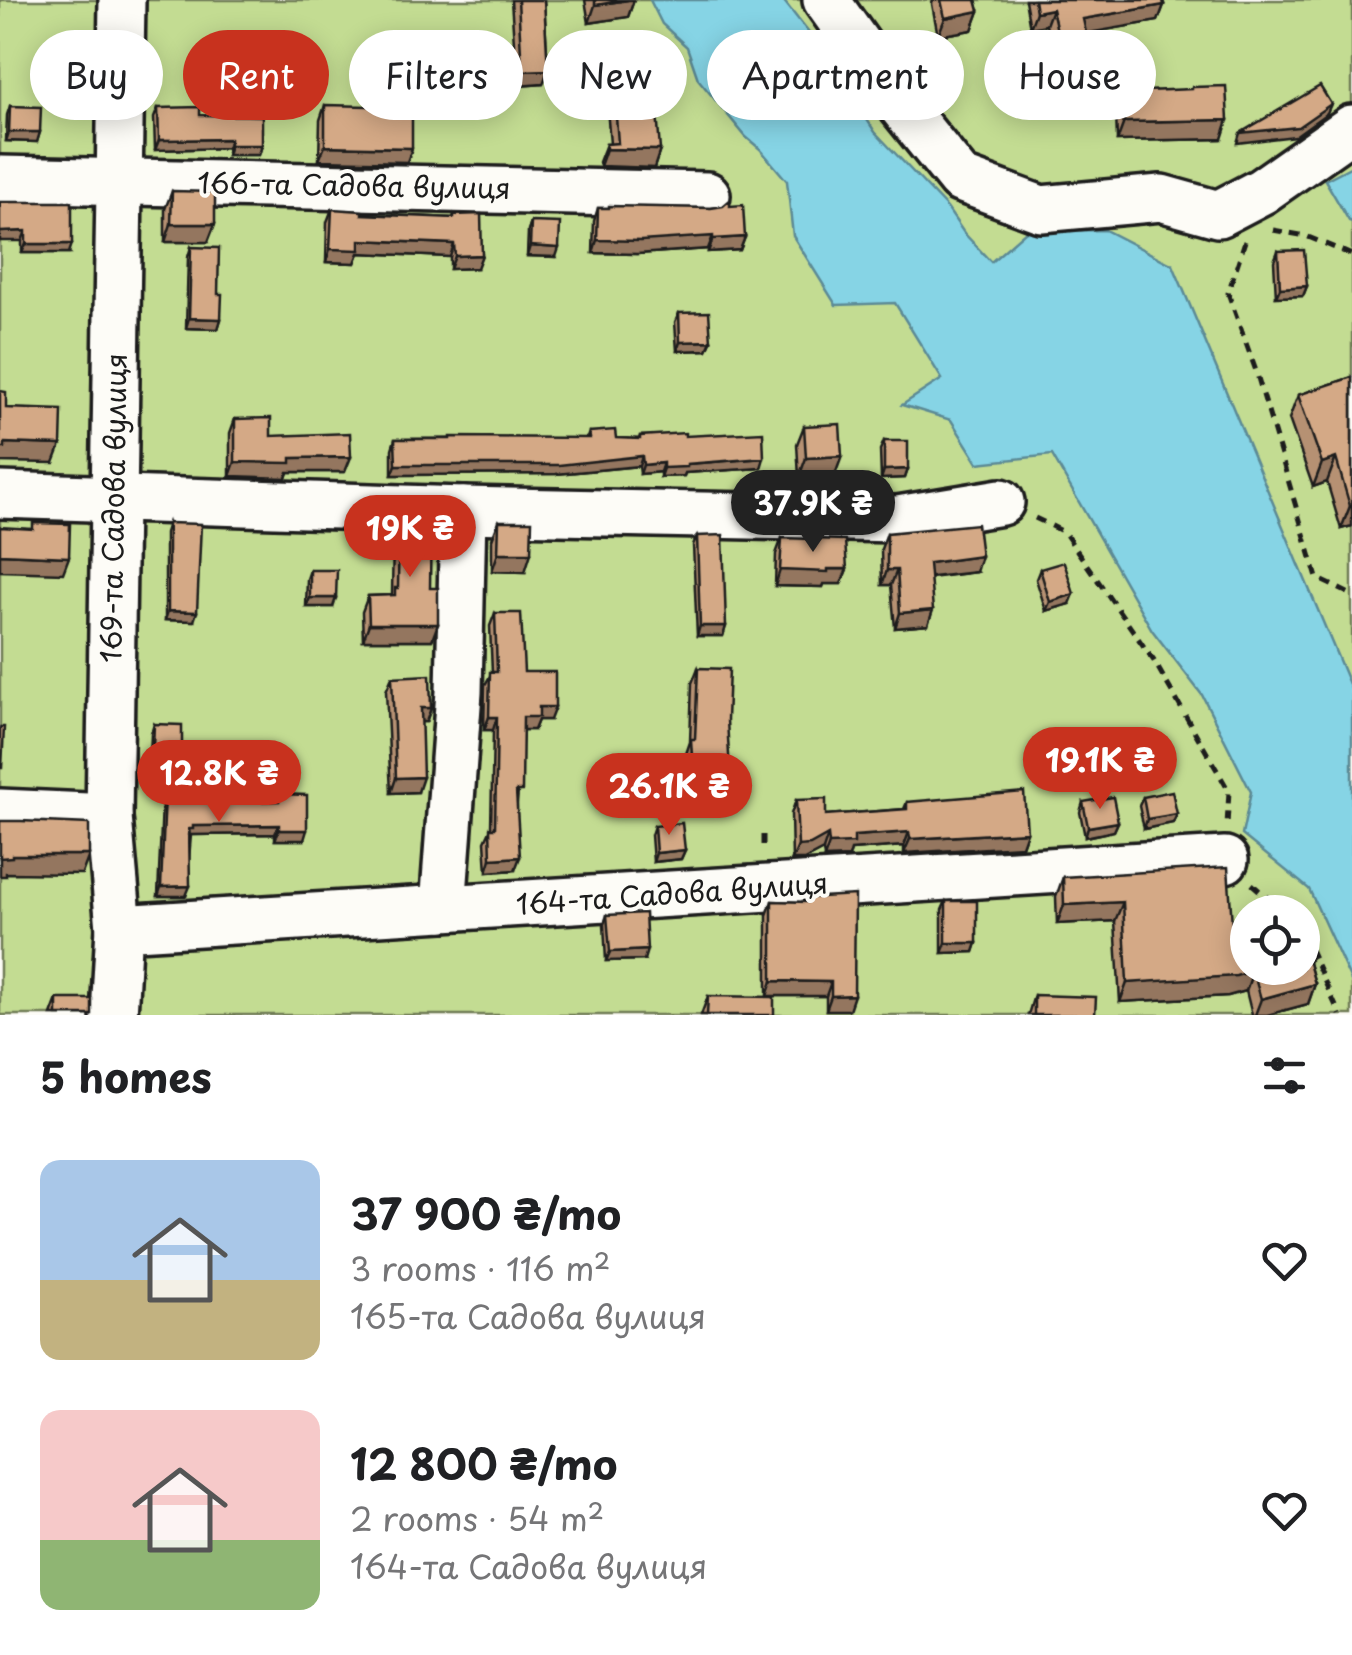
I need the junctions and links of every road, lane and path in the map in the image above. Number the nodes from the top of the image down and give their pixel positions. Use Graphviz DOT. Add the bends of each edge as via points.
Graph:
graph roads {
  1 [pos="122,0"];
  2 [pos="826,0"];
  3 [pos="1352,128"];
  4 [pos="0,179"];
  5 [pos="120,181"];
  6 [pos="707,195"];
  7 [pos="1234,219"];
  8 [pos="1352,255"];
  9 [pos="0,495"];
  10 [pos="114,498"];
  11 [pos="1000,502"];
  12 [pos="463,510"];
  13 [pos="1352,595"];
  14 [pos="0,812"];
  15 [pos="109,817"];
  16 [pos="1225,860"];
  17 [pos="1265,895"];
  18 [pos="443,908"];
  19 [pos="119,928"];
  20 [pos="1320,971"];
  21 [pos="114,1015"];
  22 [pos="1340,1015"];
  1 -- 5 [label="street, 169-та Садова вулиця"];
  2 -- 7 [label="street" via="960,179 1042,209 1161,198"];
  3 -- 7 [label="street" via="1262,191"];
  4 -- 5 [label="street, 166-та Садова вулиця"];
  5 -- 6 [label="street, 166-та Садова вулиця"];
  5 -- 10 [label="street, 169-та Садова вулиця"];
  7 -- 8 [label="path"];
  7 -- 13 [label="path" via="1228,292 1317,578"];
  9 -- 10 [label="street"];
  10 -- 12 [label="street"];
  10 -- 15 [label="street, 169-та Садова вулиця"];
  11 -- 12 [label="street" via="898,519"];
  11 -- 16 [label="path" via="1064,532 1154,660 1229,791"];
  12 -- 18 [label="street" via="459,692"];
  14 -- 15 [label="street"];
  15 -- 19 [label="street, 169-та Садова вулиця"];
  16 -- 17 [label="path"];
  16 -- 18 [label="street, 164-та Садова вулиця"];
  18 -- 19 [label="street, 164-та Садова вулиця"];
  19 -- 21 [label="street, 169-та Садова вулиця"];
  20 -- 22 [label="path"];
}
